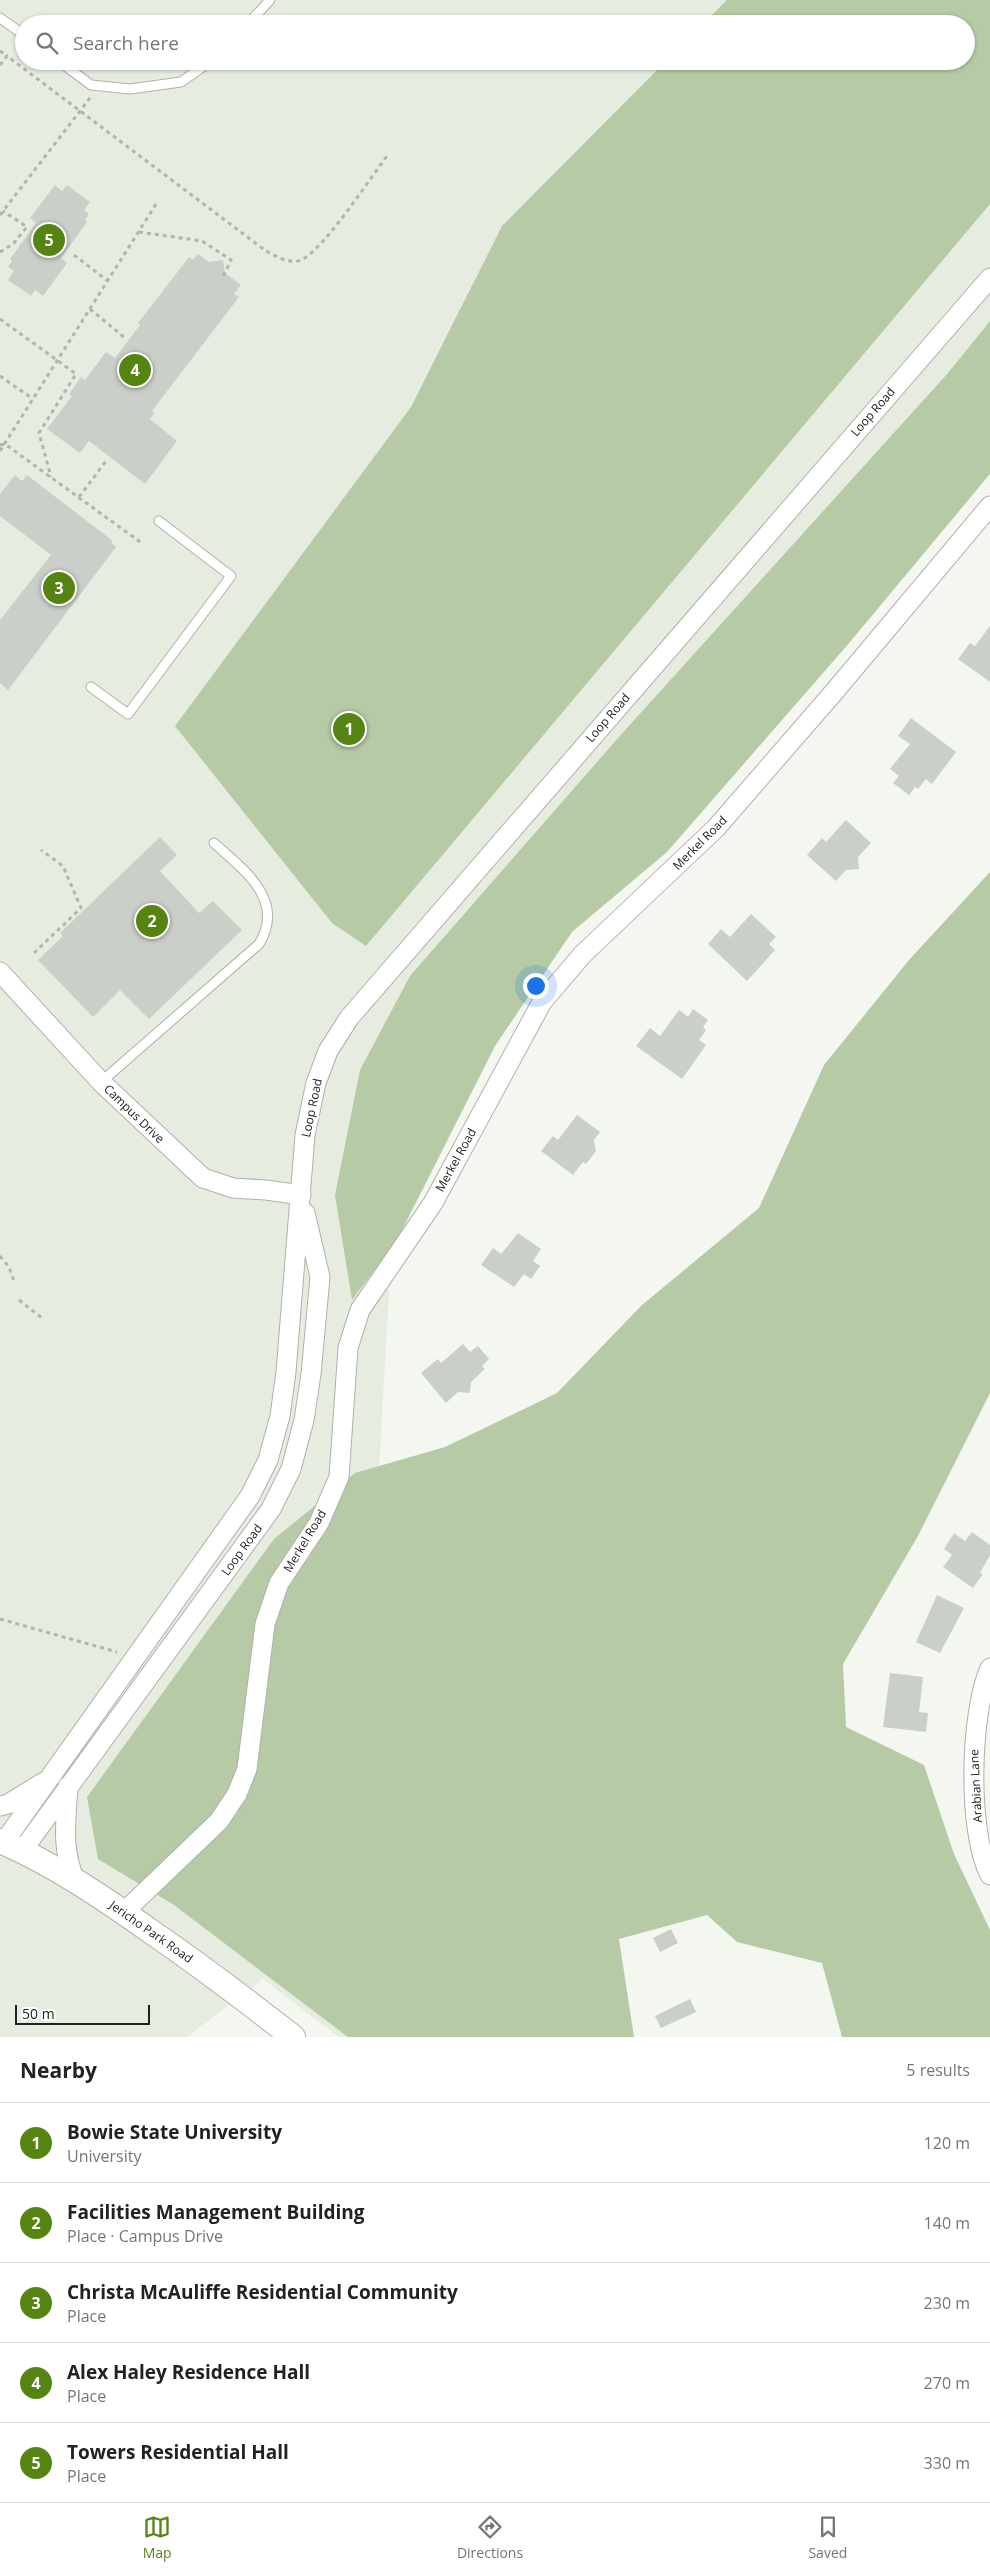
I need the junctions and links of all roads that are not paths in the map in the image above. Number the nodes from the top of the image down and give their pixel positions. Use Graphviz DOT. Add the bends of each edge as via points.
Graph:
graph roads {
  1 [pos="270,0"];
  2 [pos="256,15"];
  3 [pos="0,18"];
  4 [pos="15,29"];
  5 [pos="71,70"];
  6 [pos="198,70"];
  7 [pos="990,278"];
  8 [pos="990,506"];
  9 [pos="159,521"];
  10 [pos="90,687"];
  11 [pos="214,843"];
  12 [pos="0,972"];
  13 [pos="101,1082"];
  14 [pos="301,1195"];
  15 [pos="990,1668"];
  16 [pos="51,1777"];
  17 [pos="68,1786"];
  18 [pos="0,1806"];
  19 [pos="9,1845"];
  20 [pos="990,1875"];
  21 [pos="75,1881"];
  22 [pos="124,1912"];
  23 [pos="293,2037"];
  1 -- 2 [label="lane"];
  3 -- 4 [label="lane"];
  5 -- 6 [label="lane" via="91,85 130,89 180,82"];
  7 -- 14 [label="street, Loop Road" via="349,1018 328,1051 316,1083 305,1135"];
  8 -- 22 [label="street, Merkel Road" via="716,828 583,954 542,1002 432,1203 360,1310 348,1348 339,1477 319,1523 279,1583 265,1624 247,1770 237,1794 219,1821"];
  9 -- 10 [label="lane" via="231,576 128,714"];
  11 -- 13 [label="lane" via="250,876 262,892 268,920 266,933 259,944"];
  12 -- 13 [label="street, Campus Drive"];
  13 -- 14 [label="street, Campus Drive" via="203,1178 233,1188"];
  14 -- 16 [label="street, Loop Road" via="286,1372 280,1416 268,1460 250,1496"];
  14 -- 17 [label="street, Loop Road" via="320,1277 304,1420 291,1469 271,1509"];
  15 -- 20 [label="street, Arabian Lane" via="982,1691 973,1763 978,1827"];
  16 -- 18 [label="street"];
  16 -- 19 [label="street, Loop Road"];
  17 -- 19 [label="street, Loop Road"];
  17 -- 21 [label="street" via="66,1860"];
  19 -- 21 [label="street, Jericho Park Road"];
  21 -- 22 [label="street, Jericho Park Road"];
  22 -- 23 [label="street, Jericho Park Road" via="231,1988"];
}
